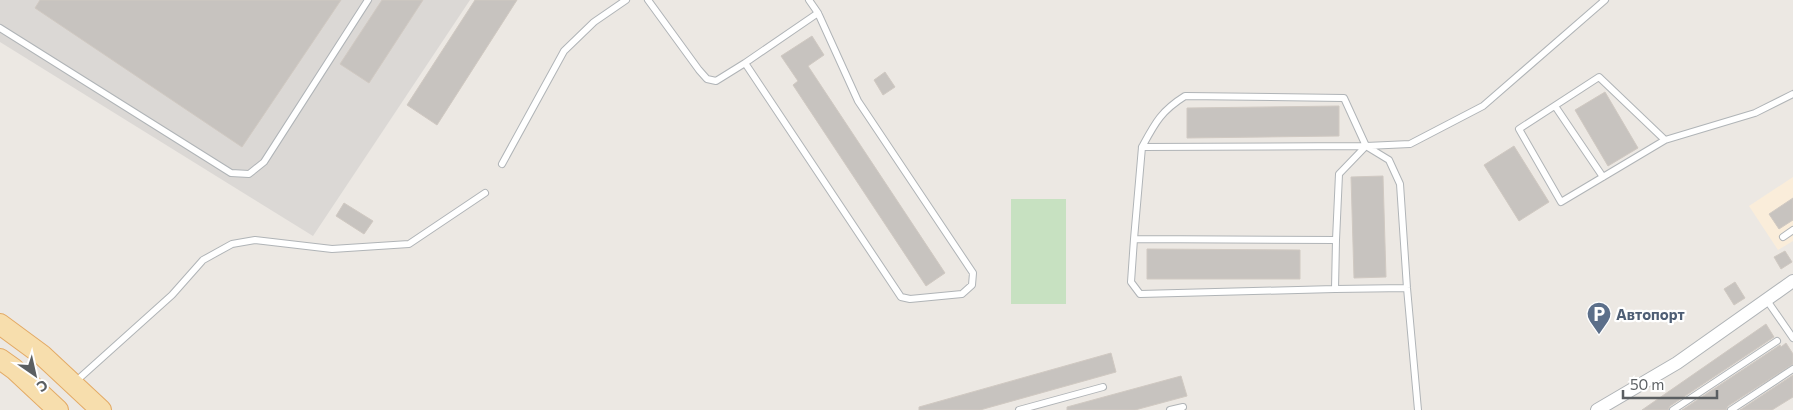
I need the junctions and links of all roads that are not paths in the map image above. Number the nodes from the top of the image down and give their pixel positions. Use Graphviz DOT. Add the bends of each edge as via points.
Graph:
graph roads {
  1 [pos="368,0"];
  2 [pos="626,0"];
  3 [pos="648,0"];
  4 [pos="808,0"];
  5 [pos="1605,0"];
  6 [pos="818,13"];
  7 [pos="0,28"];
  8 [pos="745,62"];
  9 [pos="1793,94"];
  10 [pos="1556,106"];
  11 [pos="1665,140"];
  12 [pos="1366,146"];
  13 [pos="1142,147"];
  14 [pos="502,164"];
  15 [pos="1603,177"];
  16 [pos="485,193"];
  17 [pos="1793,230"];
  18 [pos="1783,237"];
  19 [pos="1134,239"];
  20 [pos="1336,240"];
  21 [pos="1793,281"];
  22 [pos="1407,288"];
  23 [pos="1335,289"];
  24 [pos="1766,299"];
  25 [pos="0,324"];
  26 [pos="1793,338"];
  27 [pos="1777,341"];
  28 [pos="0,359"];
  29 [pos="1793,369"];
  30 [pos="73,383"];
  31 [pos="1103,387"];
  32 [pos="1183,406"];
  33 [pos="58,410"];
  34 [pos="101,410"];
  35 [pos="1019,410"];
  36 [pos="1170,410"];
  37 [pos="1418,410"];
  38 [pos="1597,410"];
  39 [pos="1673,410"];
  40 [pos="1731,410"];
  1 -- 7 [label="lane" via="264,162 250,174 231,173"];
  2 -- 14 [label="lane" via="594,22 564,51"];
  3 -- 8 [label="lane" via="707,79 716,81"];
  4 -- 6 [label="lane"];
  5 -- 12 [label="lane" via="1484,106 1410,144"];
  6 -- 8 [label="lane"];
  6 -- 8 [label="lane" via="858,101 973,273 972,286 962,294 901,297"];
  9 -- 11 [label="lane" via="1755,113"];
  10 -- 11 [label="lane" via="1599,77"];
  10 -- 15 [label="lane"];
  10 -- 15 [label="lane" via="1519,129 1561,202"];
  11 -- 15 [label="lane"];
  12 -- 13 [label="lane"];
  12 -- 13 [label="lane" via="1344,98 1185,96 1169,106 1155,122"];
  12 -- 20 [label="lane" via="1339,174"];
  12 -- 22 [label="lane" via="1389,160 1400,184"];
  13 -- 19 [label="lane"];
  16 -- 30 [label="lane" via="409,244 332,249 256,240 232,244 203,260 172,295"];
  17 -- 18 [label="lane"];
  19 -- 20 [label="lane"];
  19 -- 23 [label="lane" via="1131,282 1140,294"];
  20 -- 23 [label="lane"];
  21 -- 24 [label="street"];
  22 -- 23 [label="lane"];
  22 -- 37 [label="lane"];
  24 -- 26 [label="lane"];
  24 -- 38 [label="street" via="1677,363"];
  25 -- 30 [label="main road"];
  27 -- 39 [label="lane"];
  28 -- 33 [label="main road"];
  29 -- 40 [label="lane"];
  30 -- 34 [label="main road"];
  31 -- 35 [label="lane"];
  32 -- 36 [label="lane"];
}
